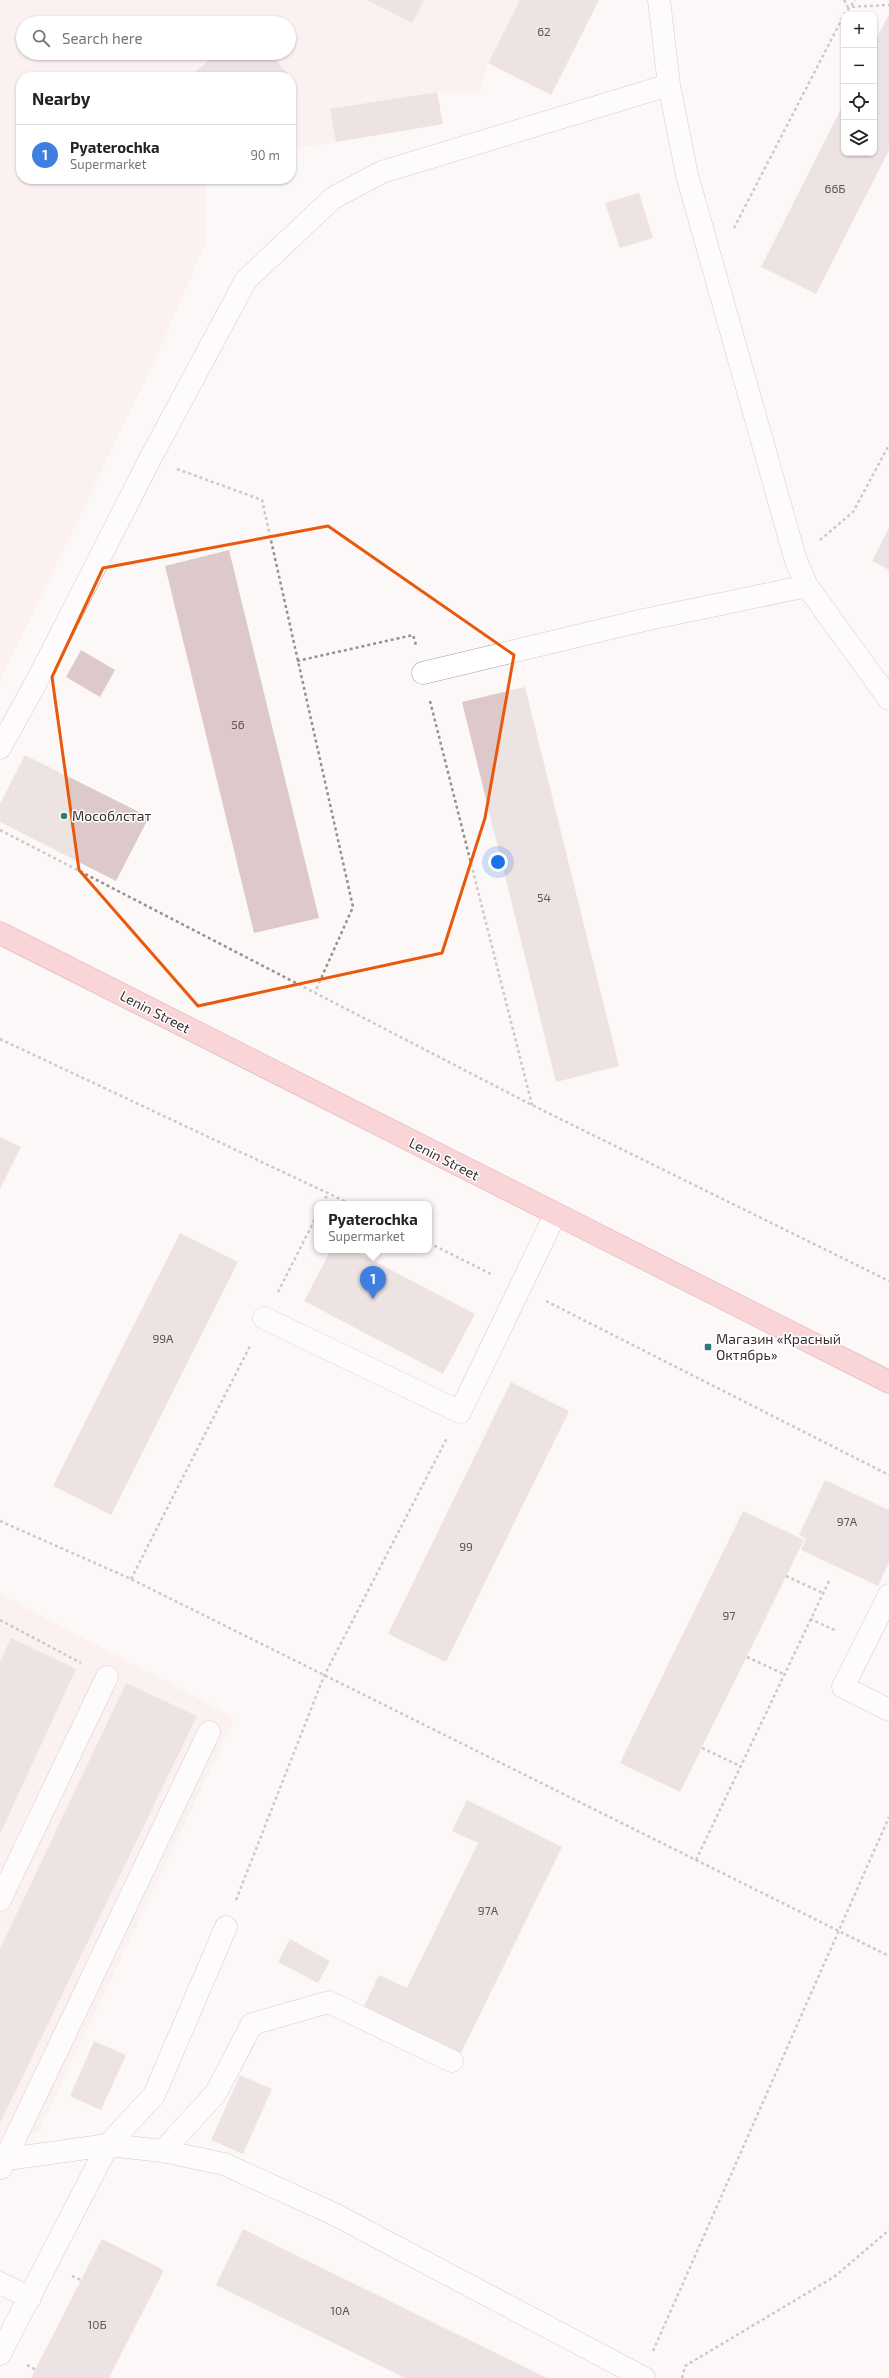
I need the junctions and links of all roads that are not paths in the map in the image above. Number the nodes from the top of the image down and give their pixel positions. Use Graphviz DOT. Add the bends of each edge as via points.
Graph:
graph roads {
  1 [pos="659,0"];
  2 [pos="670,85"];
  3 [pos="807,586"];
  4 [pos="423,673"];
  5 [pos="889,699"];
  6 [pos="0,748"];
  7 [pos="0,933"];
  8 [pos="555,1215"];
  9 [pos="264,1318"];
  10 [pos="889,1382"];
  11 [pos="889,1595"];
  12 [pos="107,1677"];
  13 [pos="889,1710"];
  14 [pos="209,1732"];
  15 [pos="0,1900"];
  16 [pos="226,1927"];
  17 [pos="452,2060"];
  18 [pos="108,2145"];
  19 [pos="163,2151"];
  20 [pos="2,2163"];
  21 [pos="0,2283"];
  22 [pos="30,2298"];
  23 [pos="0,2354"];
  24 [pos="642,2377"];
  1 -- 2 [label="street"];
  2 -- 3 [label="street" via="687,175 712,270 796,561"];
  2 -- 6 [label="street" via="382,172 333,198 246,280"];
  3 -- 4 [label="street" via="644,620"];
  3 -- 5 [label="street"];
  7 -- 8 [label="main road, Lenin Street"];
  8 -- 9 [label="street" via="460,1412"];
  8 -- 10 [label="main road, Lenin Street"];
  11 -- 13 [label="street" via="843,1687"];
  12 -- 15 [label="street"];
  14 -- 20 [label="street"];
  16 -- 18 [label="street" via="154,2095"];
  17 -- 19 [label="street" via="329,2002 252,2024 216,2093"];
  18 -- 19 [label="street"];
  18 -- 20 [label="street"];
  18 -- 22 [label="street"];
  19 -- 24 [label="street" via="224,2164 334,2214"];
  21 -- 22 [label="street"];
  22 -- 23 [label="street"];
}
